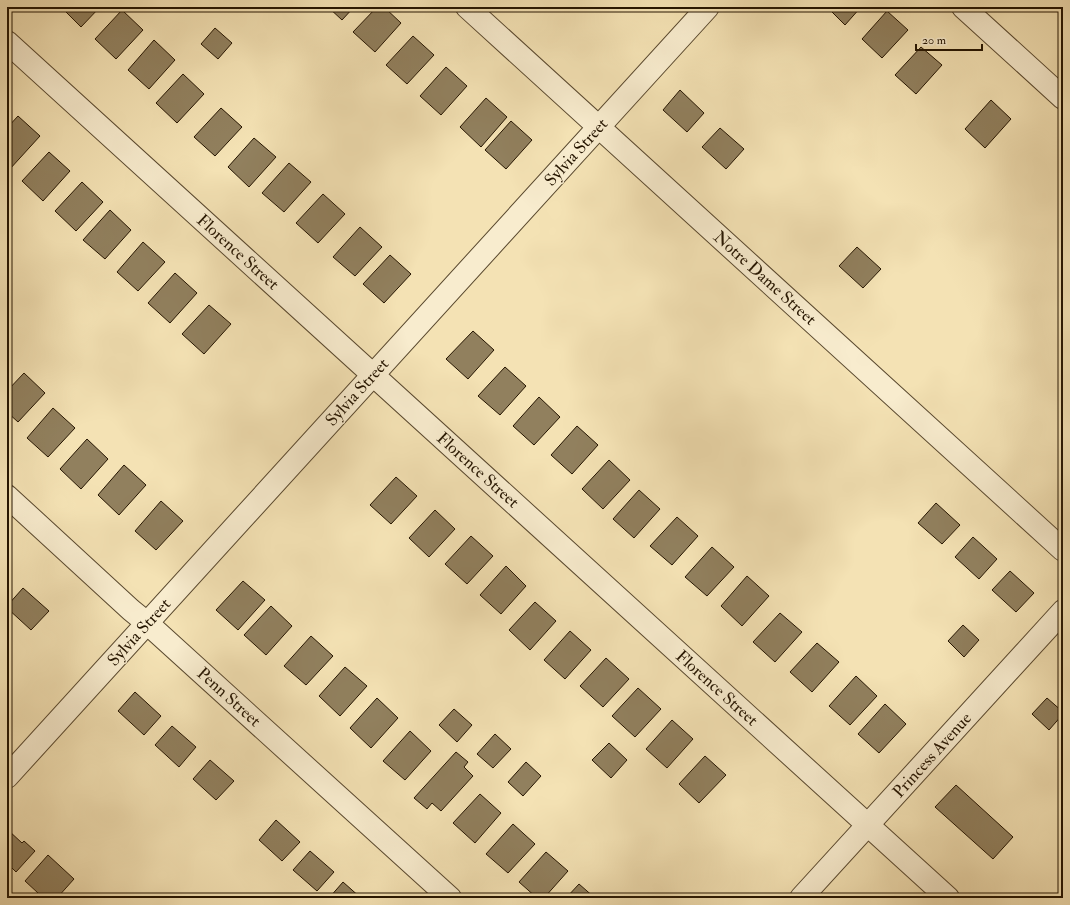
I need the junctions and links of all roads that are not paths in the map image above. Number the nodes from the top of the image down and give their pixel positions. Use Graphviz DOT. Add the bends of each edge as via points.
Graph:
graph roads {
  1 [pos="467,7"];
  2 [pos="708,7"];
  3 [pos="963,7"];
  4 [pos="7,42"];
  5 [pos="1063,98"];
  6 [pos="599,127"];
  7 [pos="373,375"];
  8 [pos="7,496"];
  9 [pos="1063,550"];
  10 [pos="1063,611"];
  11 [pos="147,623"];
  12 [pos="7,778"];
  13 [pos="868,825"];
  14 [pos="450,898"];
  15 [pos="801,898"];
  16 [pos="948,898"];
  1 -- 6 [label="street, Notre Dame Street"];
  2 -- 6 [label="street, Sylvia Street"];
  3 -- 5 [label="street"];
  4 -- 7 [label="street, Florence Street"];
  6 -- 7 [label="street, Sylvia Street"];
  6 -- 9 [label="street, Notre Dame Street"];
  7 -- 11 [label="street, Sylvia Street"];
  7 -- 13 [label="street, Florence Street"];
  8 -- 11 [label="street, Penn Street"];
  10 -- 13 [label="street, Princess Avenue"];
  11 -- 12 [label="street, Sylvia Street"];
  11 -- 14 [label="street, Penn Street"];
  13 -- 15 [label="street, Princess Avenue"];
  13 -- 16 [label="street, Florence Street"];
}
